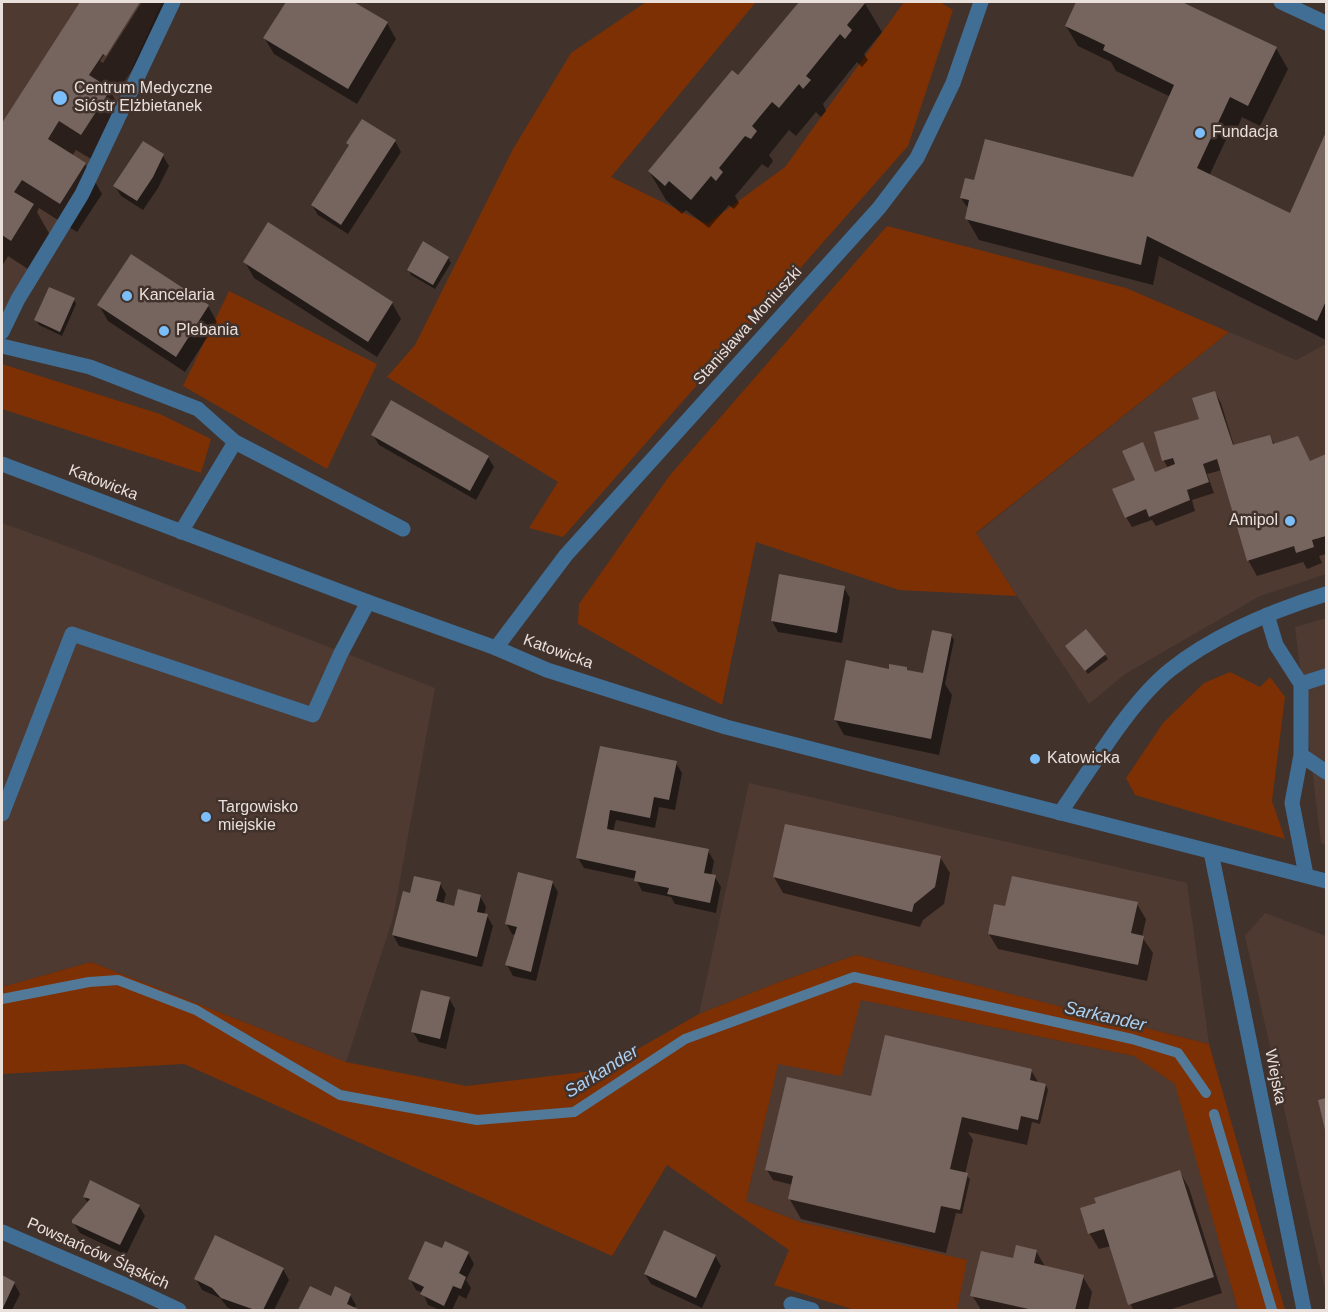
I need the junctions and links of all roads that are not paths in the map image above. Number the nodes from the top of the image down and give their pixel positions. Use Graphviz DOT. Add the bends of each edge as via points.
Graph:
graph roads {
  1 [pos="173,2"];
  2 [pos="981,2"];
  3 [pos="1281,2"];
  4 [pos="1326,23"];
  5 [pos="2,332"];
  6 [pos="2,346"];
  7 [pos="235,442"];
  8 [pos="2,464"];
  9 [pos="403,529"];
  10 [pos="181,532"];
  11 [pos="1326,594"];
  12 [pos="368,602"];
  13 [pos="1267,615"];
  14 [pos="496,648"];
  15 [pos="1326,676"];
  16 [pos="1300,684"];
  17 [pos="1301,755"];
  18 [pos="1326,772"];
  19 [pos="1060,813"];
  20 [pos="2,814"];
  21 [pos="1211,852"];
  22 [pos="1306,875"];
  23 [pos="1326,881"];
  24 [pos="2,1232"];
  25 [pos="791,1304"];
  26 [pos="179,1311"];
  27 [pos="812,1311"];
  28 [pos="1304,1311"];
  1 -- 5 [label="street" via="82,194"];
  2 -- 14 [label="street, Stanisława Moniuszki" via="953,83 917,158 879,208 566,555"];
  3 -- 4 [label="street"];
  6 -- 7 [label="street" via="90,367 198,409"];
  7 -- 9 [label="street"];
  7 -- 10 [label="street"];
  8 -- 10 [label="street, Katowicka"];
  10 -- 12 [label="street, Katowicka"];
  11 -- 13 [label="street"];
  12 -- 14 [label="street, Katowicka"];
  12 -- 20 [label="street" via="313,715 72,634"];
  13 -- 16 [label="street" via="1276,645"];
  13 -- 19 [label="street" via="1168,671 1136,705"];
  14 -- 19 [label="street, Katowicka" via="547,670 726,727"];
  15 -- 16 [label="street"];
  16 -- 17 [label="street"];
  17 -- 18 [label="street"];
  17 -- 22 [label="street" via="1292,803"];
  19 -- 21 [label="street, Katowicka"];
  21 -- 22 [label="street, Katowicka"];
  21 -- 28 [label="street, Wiejska"];
  22 -- 23 [label="street, Katowicka"];
  24 -- 26 [label="street, Powstańców Śląskich"];
  25 -- 27 [label="street"];
}
